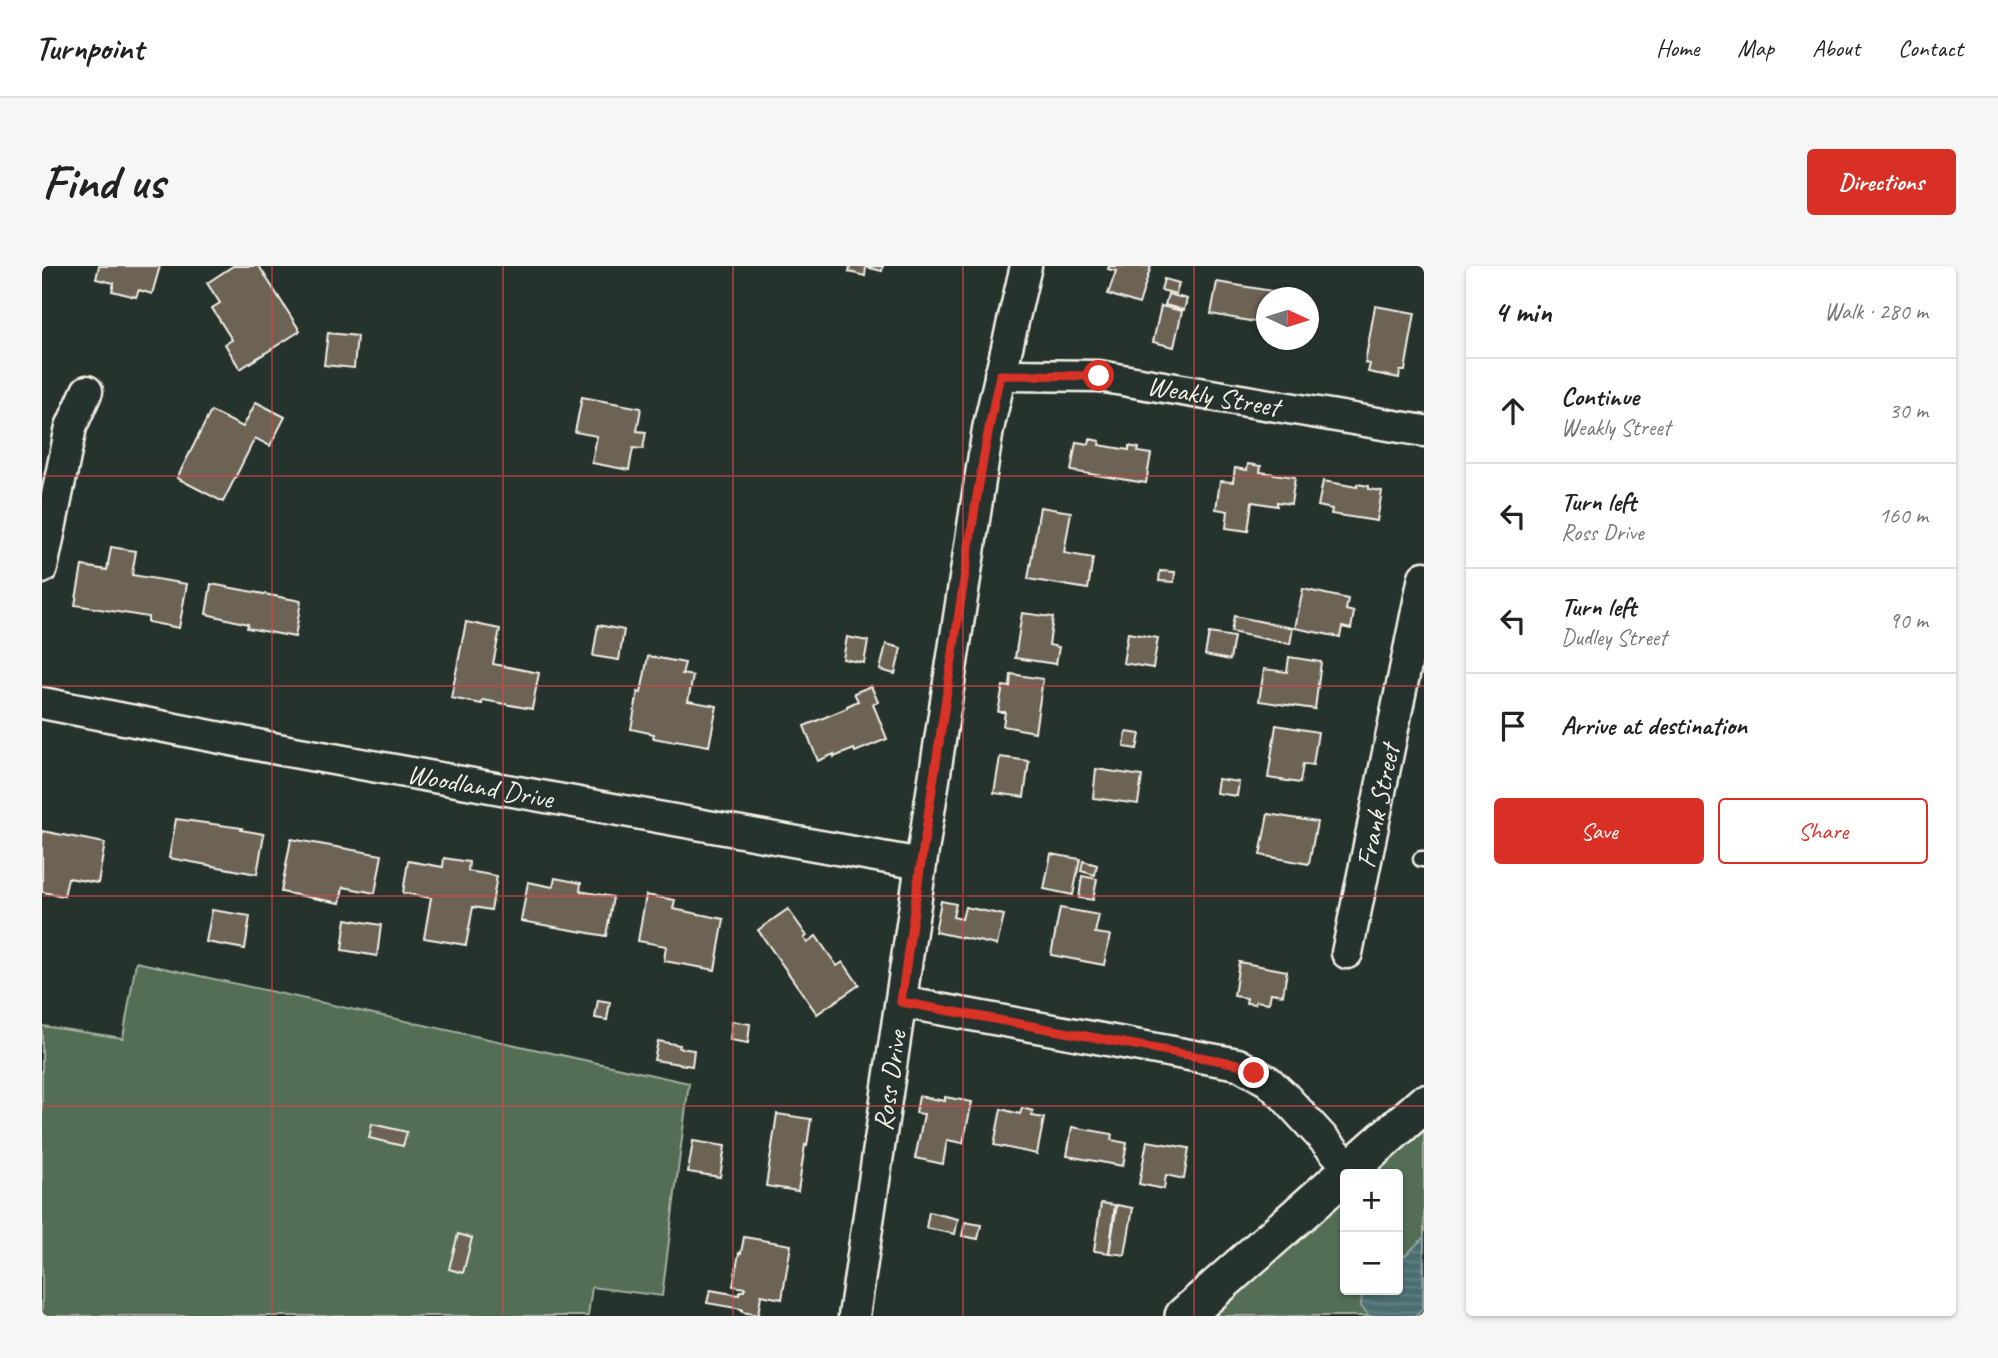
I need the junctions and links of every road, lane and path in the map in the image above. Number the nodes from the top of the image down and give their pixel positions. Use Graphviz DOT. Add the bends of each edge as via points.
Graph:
graph roads {
  1 [pos="1026,266"];
  2 [pos="1000,375"];
  3 [pos="88,391"];
  4 [pos="1424,431"];
  5 [pos="42,568"];
  6 [pos="1424,577"];
  7 [pos="42,703"];
  8 [pos="920,864"];
  9 [pos="1346,953"];
  10 [pos="901,1002"];
  11 [pos="1424,1104"];
  12 [pos="1351,1169"];
  13 [pos="1340,1179"];
  14 [pos="854,1316"];
  15 [pos="1184,1316"];
  1 -- 2 [label="street, Ross Drive"];
  2 -- 4 [label="street, Weakly Street" via="1099,376"];
  2 -- 8 [label="street, Ross Drive"];
  3 -- 5 [label="street" via="71,427"];
  6 -- 9 [label="street, Frank Street"];
  7 -- 8 [label="street, Woodland Drive"];
  8 -- 10 [label="street, Ross Drive"];
  10 -- 12 [label="street" via="1238,1064 1268,1081"];
  10 -- 14 [label="street, Ross Drive"];
  11 -- 12 [label="street"];
  13 -- 15 [label="street"];
}
